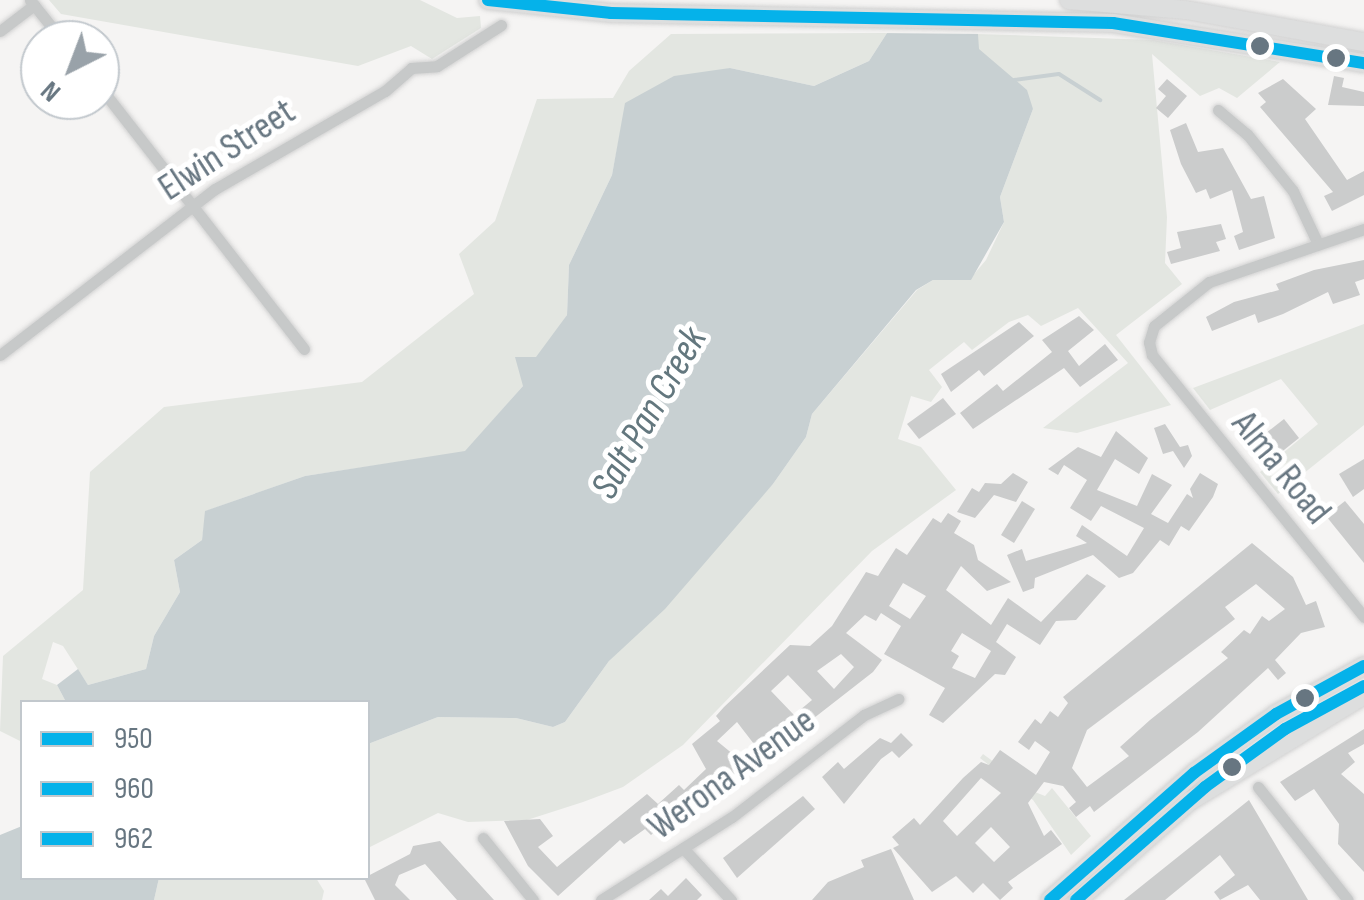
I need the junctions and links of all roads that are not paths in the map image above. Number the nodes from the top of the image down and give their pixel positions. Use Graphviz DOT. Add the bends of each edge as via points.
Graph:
graph roads {
  1 [pos="488,0"];
  2 [pos="1069,0"];
  3 [pos="32,2"];
  4 [pos="501,25"];
  5 [pos="0,32"];
  6 [pos="1364,42"];
  7 [pos="1364,63"];
  8 [pos="1218,110"];
  9 [pos="120,112"];
  10 [pos="193,204"];
  11 [pos="1364,229"];
  12 [pos="1318,244"];
  13 [pos="304,350"];
  14 [pos="0,355"];
  15 [pos="1364,617"];
  16 [pos="1364,666"];
  17 [pos="1364,694"];
  18 [pos="898,699"];
  19 [pos="1258,787"];
  20 [pos="484,838"];
  21 [pos="683,848"];
  22 [pos="533,900"];
  23 [pos="600,900"];
  24 [pos="732,900"];
  25 [pos="1050,900"];
  26 [pos="1078,900"];
  27 [pos="1348,900"];
  1 -- 7 [label="main road" via="687,15 1017,18 1180,30"];
  2 -- 6 [label="main road" via="1186,10"];
  3 -- 5 [label="street"];
  4 -- 10 [label="street, Elwin Street" via="437,66 411,68"];
  8 -- 12 [label="street" via="1248,134 1293,191"];
  9 -- 10 [label="street"];
  10 -- 13 [label="street"];
  10 -- 14 [label="street, Elwin Street"];
  11 -- 12 [label="street"];
  12 -- 15 [label="street, Alma Road" via="1190,293 1154,326 1152,356"];
  16 -- 25 [label="main road" via="1276,714 1194,773"];
  17 -- 26 [label="main road" via="1190,801"];
  18 -- 21 [label="street, Werona Avenue" via="864,715"];
  19 -- 27 [label="street"];
  20 -- 22 [label="street"];
  21 -- 23 [label="street, Werona Avenue"];
  21 -- 24 [label="street"];
}
